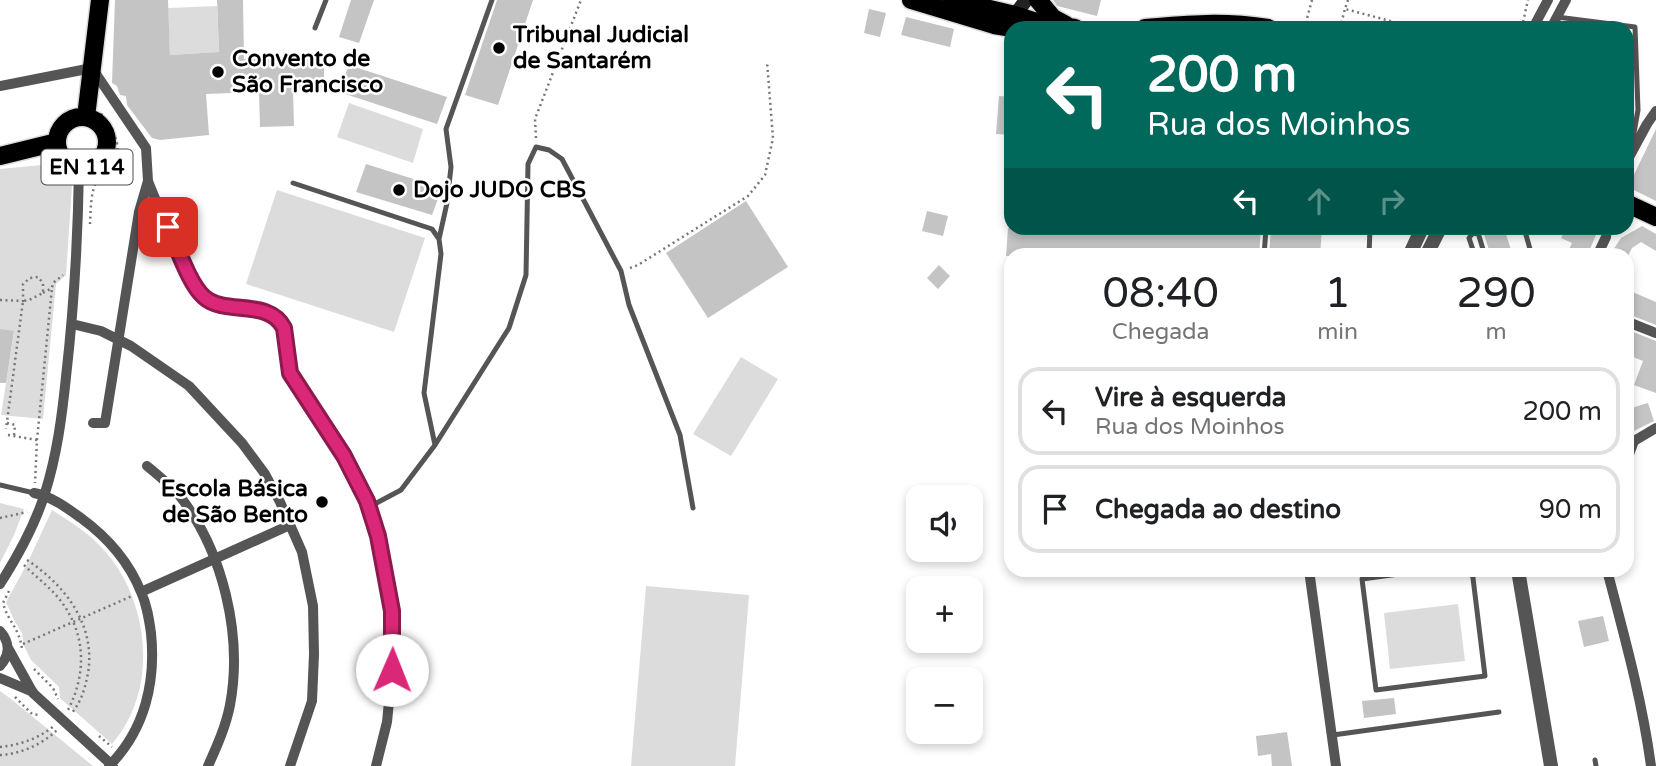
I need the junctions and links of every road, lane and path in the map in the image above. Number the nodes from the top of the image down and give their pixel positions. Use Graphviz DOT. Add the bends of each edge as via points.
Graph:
graph roads {
  1 [pos="100,0"];
  2 [pos="326,0"];
  3 [pos="492,0"];
  4 [pos="581,0"];
  5 [pos="911,0"];
  6 [pos="1026,0"];
  7 [pos="1038,0"];
  8 [pos="1312,0"];
  9 [pos="1348,0"];
  10 [pos="1528,0"];
  11 [pos="1548,0"];
  12 [pos="1566,0"];
  13 [pos="958,1"];
  14 [pos="1345,9"];
  15 [pos="1013,14"];
  16 [pos="1557,17"];
  17 [pos="1034,21"];
  18 [pos="1058,21"];
  19 [pos="1306,21"];
  20 [pos="1342,21"];
  21 [pos="1390,21"];
  22 [pos="1522,21"];
  23 [pos="1532,21"];
  24 [pos="1555,21"];
  25 [pos="1588,21"];
  26 [pos="1634,27"];
  27 [pos="315,28"];
  28 [pos="767,62"];
  29 [pos="92,68"];
  30 [pos="0,86"];
  31 [pos="1656,111"];
  32 [pos="86,117"];
  33 [pos="1634,130"];
  34 [pos="57,142"];
  35 [pos="536,147"];
  36 [pos="1634,147"];
  37 [pos="0,156"];
  38 [pos="79,167"];
  39 [pos="148,181"];
  40 [pos="293,183"];
  41 [pos="439,239"];
  42 [pos="621,271"];
  43 [pos="63,276"];
  44 [pos="52,288"];
  45 [pos="43,293"];
  46 [pos="0,300"];
  47 [pos="23,301"];
  48 [pos="72,324"];
  49 [pos="1634,324"];
  50 [pos="1656,333"];
  51 [pos="119,340"];
  52 [pos="7,423"];
  53 [pos="93,424"];
  54 [pos="1656,428"];
  55 [pos="6,429"];
  56 [pos="14,436"];
  57 [pos="37,440"];
  58 [pos="1634,441"];
  59 [pos="435,445"];
  60 [pos="147,466"];
  61 [pos="0,485"];
  62 [pos="40,494"];
  63 [pos="369,507"];
  64 [pos="693,508"];
  65 [pos="30,511"];
  66 [pos="0,518"];
  67 [pos="290,525"];
  68 [pos="215,559"];
  69 [pos="26,560"];
  70 [pos="24,565"];
  71 [pos="1310,577"];
  72 [pos="1376,577"];
  73 [pos="1473,577"];
  74 [pos="1519,577"];
  75 [pos="1609,577"];
  76 [pos="6,585"];
  77 [pos="137,590"];
  78 [pos="81,619"];
  79 [pos="74,623"];
  80 [pos="1,629"];
  81 [pos="22,645"];
  82 [pos="8,648"];
  83 [pos="23,653"];
  84 [pos="29,663"];
  85 [pos="0,666"];
  86 [pos="0,678"];
  87 [pos="33,693"];
  88 [pos="13,695"];
  89 [pos="1500,712"];
  90 [pos="72,713"];
  91 [pos="44,716"];
  92 [pos="49,721"];
  93 [pos="58,729"];
  94 [pos="92,730"];
  95 [pos="1332,735"];
  96 [pos="118,741"];
  97 [pos="0,747"];
  98 [pos="0,755"];
  99 [pos="111,765"];
  100 [pos="1551,765"];
  101 [pos="208,766"];
  102 [pos="290,766"];
  103 [pos="376,766"];
  104 [pos="1336,766"];
  105 [pos="1651,766"];
  1 -- 29 [label="main road, EN 114"];
  2 -- 27 [label="lane"];
  3 -- 41 [label="lane" via="446,129 451,167"];
  4 -- 35 [label="path" via="535,119"];
  5 -- 15 [label="main road" via="994,25"];
  6 -- 15 [label="main road"];
  7 -- 18 [label="main road"];
  8 -- 19 [label="path"];
  9 -- 14 [label="path"];
  10 -- 22 [label="path"];
  11 -- 23 [label="street"];
  12 -- 16 [label="street"];
  13 -- 15 [label="main road"];
  14 -- 20 [label="path"];
  14 -- 21 [label="path"];
  15 -- 17 [label="main road"];
  16 -- 24 [label="street"];
  16 -- 25 [label="lane"];
  26 -- 33 [label="lane" via="1638,110"];
  28 -- 42 [label="path" via="773,138 765,176 748,196"];
  29 -- 30 [label="street"];
  29 -- 32 [label="main road, EN 114"];
  29 -- 39 [label="street" via="146,148"];
  31 -- 36 [label="street"];
  32 -- 34 [label="main road, EN 114" via="63,126"];
  32 -- 38 [label="main road, EN 114" via="106,133 106,150 96,163"];
  34 -- 37 [label="main road, EN 114"];
  34 -- 38 [label="main road, EN 114" via="61,156"];
  35 -- 42 [label="lane" via="562,159"];
  35 -- 59 [label="lane" via="528,164 526,275 509,328"];
  38 -- 48 [label="street"];
  39 -- 51 [label="street"];
  39 -- 63 [label="street" via="202,295 220,305 255,309 281,323 290,373 344,456"];
  40 -- 41 [label="lane" via="432,229"];
  41 -- 59 [label="lane" via="424,393"];
  42 -- 64 [label="lane" via="629,305 680,435"];
  43 -- 44 [label="path"];
  44 -- 45 [label="path"];
  44 -- 57 [label="path"];
  45 -- 47 [label="path"];
  45 -- 47 [label="path" via="41,279 30,278 23,285"];
  46 -- 47 [label="path"];
  47 -- 52 [label="path"];
  48 -- 51 [label="street"];
  48 -- 62 [label="street" via="53,465"];
  49 -- 50 [label="street"];
  51 -- 53 [label="street" via="105,423"];
  51 -- 67 [label="street" via="189,386 209,406 265,474"];
  52 -- 55 [label="path"];
  52 -- 56 [label="path" via="15,425"];
  54 -- 58 [label="street"];
  59 -- 63 [label="lane" via="401,490"];
  60 -- 68 [label="street" via="178,494"];
  61 -- 62 [label="lane"];
  62 -- 76 [label="street"];
  62 -- 77 [label="street" via="105,538 126,564"];
  63 -- 103 [label="street" via="385,571 393,632 387,722"];
  65 -- 66 [label="path"];
  67 -- 68 [label="street"];
  67 -- 102 [label="street" via="302,552 313,606 314,654 312,701"];
  68 -- 77 [label="street"];
  68 -- 101 [label="street" via="230,612 235,655 230,705"];
  69 -- 78 [label="path" via="63,590"];
  70 -- 79 [label="path" via="61,601"];
  71 -- 95 [label="street"];
  72 -- 73 [label="lane" via="1362,579 1376,690 1485,676"];
  74 -- 100 [label="street"];
  75 -- 105 [label="street" via="1634,671"];
  76 -- 81 [label="path" via="3,603"];
  77 -- 78 [label="path" via="135,595"];
  77 -- 99 [label="street" via="149,617 153,653 150,691 139,724"];
  78 -- 79 [label="path"];
  78 -- 90 [label="path" via="89,665 85,691"];
  79 -- 81 [label="path"];
  79 -- 84 [label="path" via="82,656 78,687 69,709"];
  80 -- 82 [label="street"];
  81 -- 83 [label="path"];
  82 -- 85 [label="street"];
  82 -- 87 [label="street"];
  86 -- 87 [label="street"];
  87 -- 99 [label="street"];
  88 -- 91 [label="path" via="32,714"];
  89 -- 95 [label="lane"];
  92 -- 97 [label="path" via="54,726 38,736"];
  93 -- 98 [label="path" via="35,746"];
  94 -- 96 [label="path" via="112,748"];
  95 -- 104 [label="street"];
}
